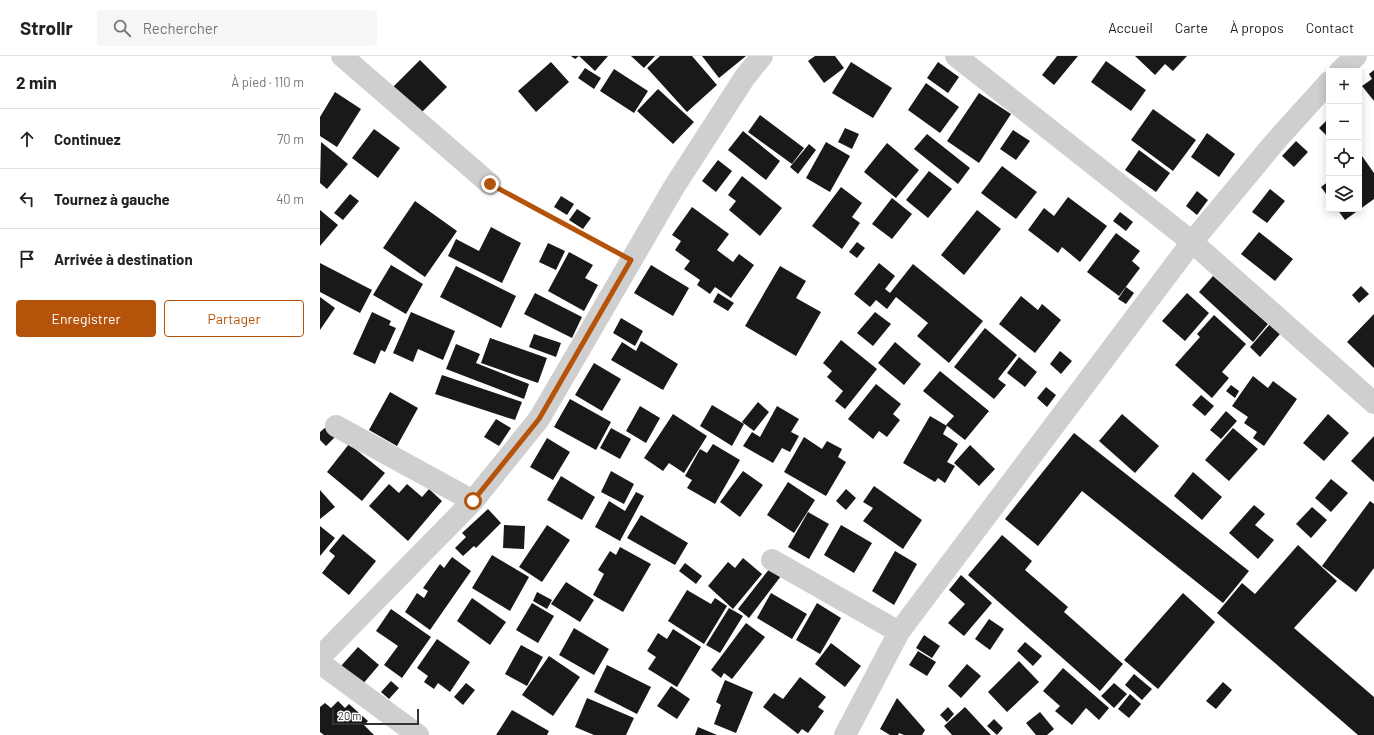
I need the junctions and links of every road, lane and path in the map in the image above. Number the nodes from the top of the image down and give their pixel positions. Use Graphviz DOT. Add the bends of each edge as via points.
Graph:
graph roads {
  1 [pos="342,56"];
  2 [pos="762,56"];
  3 [pos="956,56"];
  4 [pos="1356,56"];
  5 [pos="1343,68"];
  6 [pos="1326,85"];
  7 [pos="490,184"];
  8 [pos="1192,242"];
  9 [pos="631,260"];
  10 [pos="1374,403"];
  11 [pos="336,426"];
  12 [pos="473,501"];
  13 [pos="772,560"];
  14 [pos="899,632"];
  15 [pos="320,657"];
  16 [pos="320,663"];
  17 [pos="418,735"];
  18 [pos="845,735"];
  1 -- 7 [label="street"];
  2 -- 9 [label="street" via="745,77 678,181"];
  3 -- 8 [label="street"];
  4 -- 5 [label="street"];
  6 -- 8 [label="street" via="1274,143"];
  7 -- 9 [label="path"];
  8 -- 10 [label="street"];
  8 -- 14 [label="street"];
  9 -- 12 [label="street" via="539,419"];
  11 -- 12 [label="street"];
  12 -- 15 [label="street"];
  13 -- 14 [label="street"];
  14 -- 18 [label="street"];
  16 -- 17 [label="street"];
}
